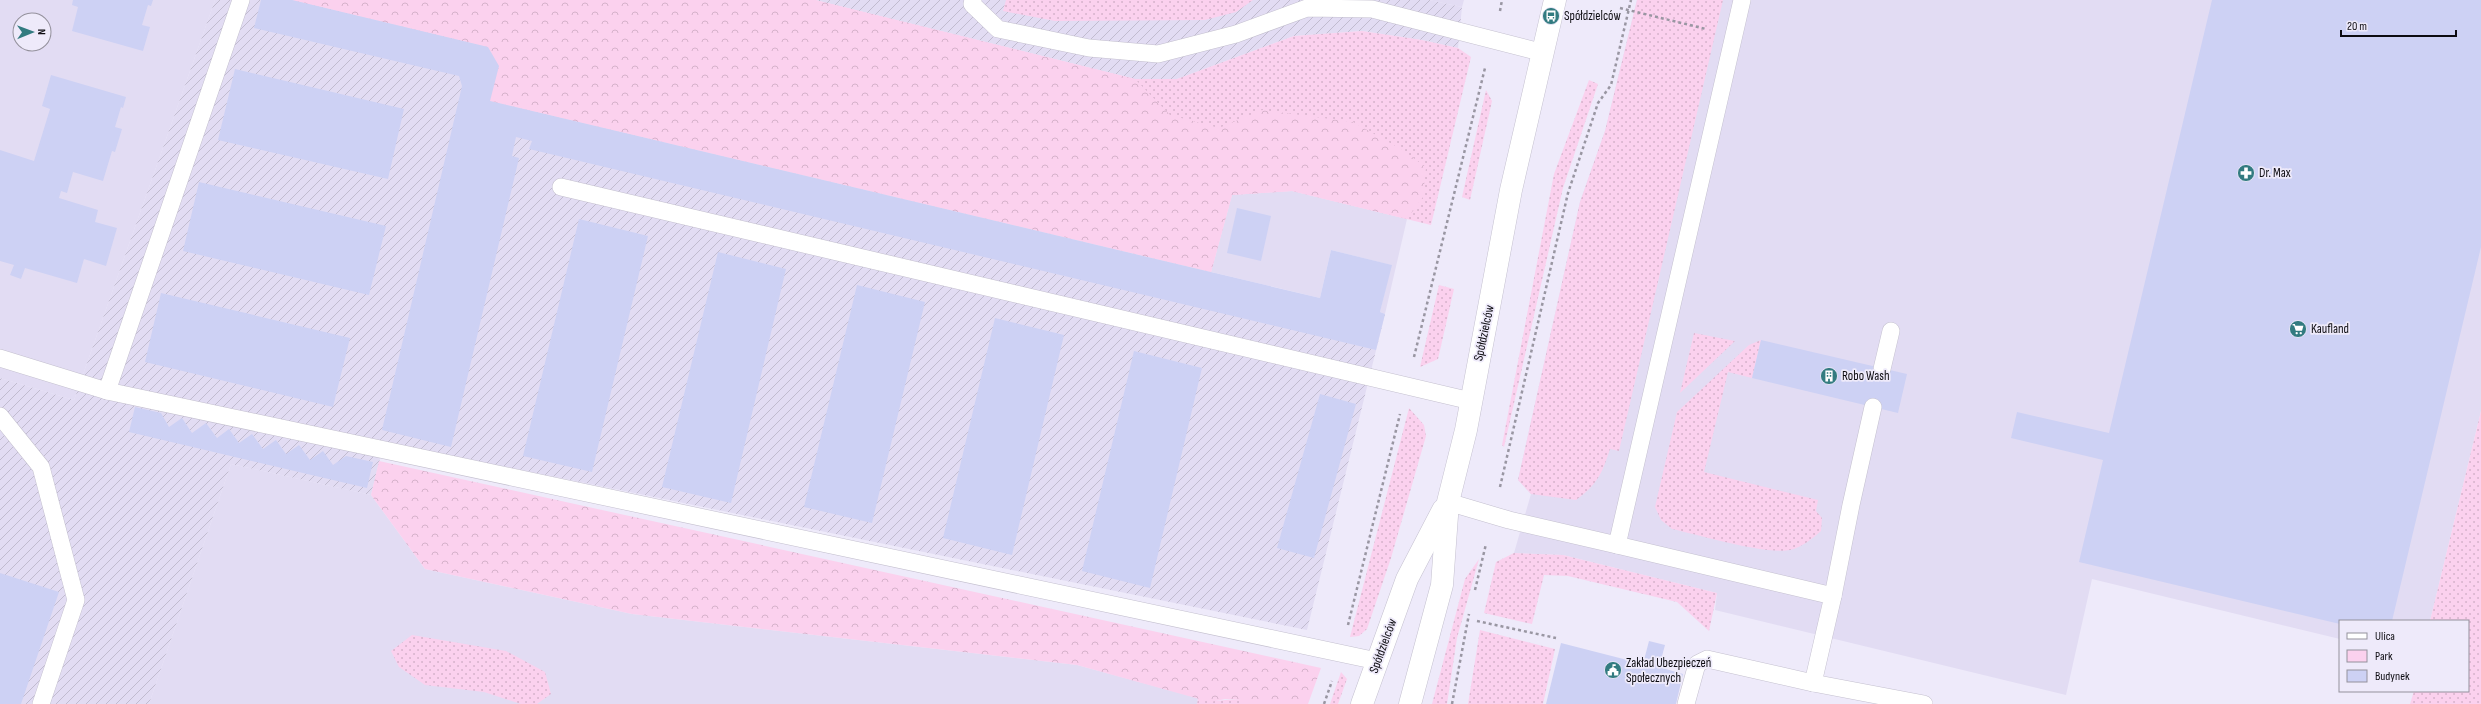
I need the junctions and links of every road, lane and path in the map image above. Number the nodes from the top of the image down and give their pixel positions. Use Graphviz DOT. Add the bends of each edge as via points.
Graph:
graph roads {
  1 [pos="240,0"];
  2 [pos="973,0"];
  3 [pos="1502,0"];
  4 [pos="1555,0"];
  5 [pos="1631,0"];
  6 [pos="1742,0"];
  7 [pos="1620,8"];
  8 [pos="1629,10"];
  9 [pos="1734,36"];
  10 [pos="1492,41"];
  11 [pos="1544,53"];
  12 [pos="561,187"];
  13 [pos="1891,332"];
  14 [pos="0,358"];
  15 [pos="1882,369"];
  16 [pos="1407,386"];
  17 [pos="107,391"];
  18 [pos="1471,401"];
  19 [pos="1874,407"];
  20 [pos="0,416"];
  21 [pos="1448,502"];
  22 [pos="1493,515"];
  23 [pos="1617,545"];
  24 [pos="1474,596"];
  25 [pos="1833,596"];
  26 [pos="1470,611"];
  27 [pos="1477,621"];
  28 [pos="1556,638"];
  29 [pos="1341,652"];
  30 [pos="1377,661"];
  31 [pos="1813,683"];
  32 [pos="41,704"];
  33 [pos="1324,704"];
  34 [pos="1362,704"];
  35 [pos="1410,704"];
  36 [pos="1452,704"];
  37 [pos="1686,704"];
  38 [pos="1924,704"];
  1 -- 17 [label="lane"];
  2 -- 10 [label="lane" via="972,4 998,30 1089,48 1158,54 1236,34 1307,8 1372,9"];
  3 -- 10 [label="path"];
  4 -- 11 [label="street, Spółdzielców"];
  5 -- 8 [label="path"];
  6 -- 9 [label="lane"];
  7 -- 8 [label="path"];
  8 -- 9 [label="path"];
  8 -- 22 [label="path" via="1612,85 1598,103 1568,194"];
  9 -- 23 [label="lane"];
  10 -- 11 [label="lane"];
  10 -- 16 [label="path"];
  11 -- 18 [label="street, Spółdzielców" via="1511,190"];
  12 -- 16 [label="lane"];
  13 -- 15 [label="lane"];
  14 -- 17 [label="lane"];
  16 -- 18 [label="lane"];
  16 -- 29 [label="path"];
  17 -- 29 [label="lane"];
  18 -- 21 [label="street, Spółdzielców"];
  19 -- 25 [label="lane"];
  20 -- 32 [label="lane" via="41,467 76,600"];
  21 -- 22 [label="lane"];
  21 -- 30 [label="street, Spółdzielców" via="1407,579"];
  21 -- 35 [label="street, Spółdzielców" via="1442,585"];
  22 -- 23 [label="lane"];
  22 -- 24 [label="path"];
  23 -- 25 [label="lane"];
  25 -- 31 [label="lane"];
  26 -- 36 [label="path"];
  27 -- 28 [label="path"];
  29 -- 30 [label="lane"];
  29 -- 33 [label="path"];
  30 -- 34 [label="street, Spółdzielców"];
  31 -- 37 [label="lane" via="1707,659 1697,664"];
  31 -- 38 [label="lane"];
}
